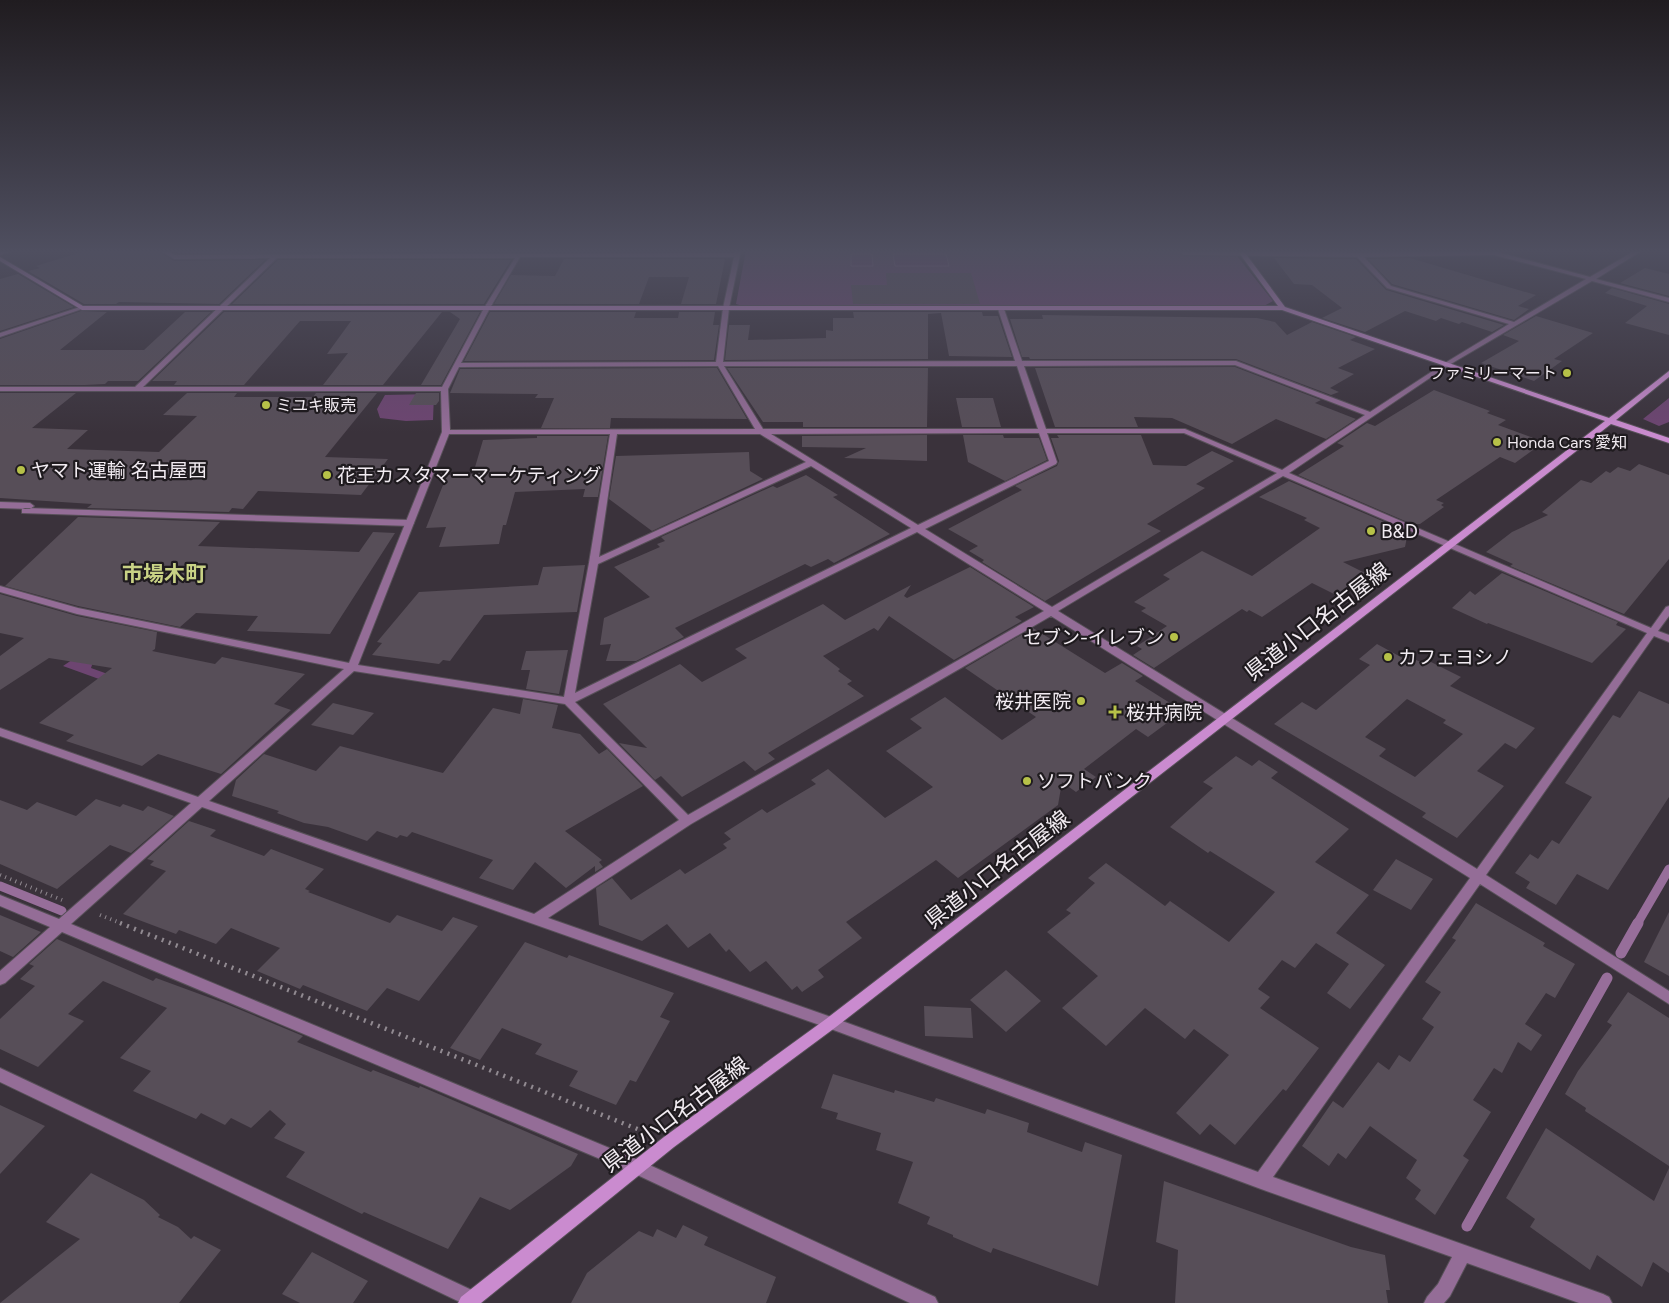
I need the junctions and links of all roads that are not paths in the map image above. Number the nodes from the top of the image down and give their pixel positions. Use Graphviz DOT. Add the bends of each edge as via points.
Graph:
graph roads {
  1 [pos="73,311"];
  2 [pos="217,311"];
  3 [pos="486,311"];
  4 [pos="726,311"];
  5 [pos="1002,311"];
  6 [pos="1291,311"];
  7 [pos="1470,311"];
  8 [pos="1538,311"];
  9 [pos="1515,324"];
  10 [pos="0,335"];
  11 [pos="719,363"];
  12 [pos="1020,364"];
  13 [pos="1447,364"];
  14 [pos="458,365"];
  15 [pos="1669,373"];
  16 [pos="0,389"];
  17 [pos="137,389"];
  18 [pos="444,389"];
  19 [pos="1370,415"];
  20 [pos="1610,421"];
  21 [pos="759,430"];
  22 [pos="614,431"];
  23 [pos="1042,431"];
  24 [pos="446,432"];
  25 [pos="1669,441"];
  26 [pos="811,462"];
  27 [pos="1283,472"];
  28 [pos="0,505"];
  29 [pos="410,523"];
  30 [pos="918,529"];
  31 [pos="1448,545"];
  32 [pos="594,563"];
  33 [pos="0,589"];
  34 [pos="1669,609"];
  35 [pos="1052,611"];
  36 [pos="1652,632"];
  37 [pos="1669,639"];
  38 [pos="352,667"];
  39 [pos="568,701"];
  40 [pos="1223,719"];
  41 [pos="0,732"];
  42 [pos="199,803"];
  43 [pos="687,821"];
  44 [pos="1478,876"];
  45 [pos="0,900"];
  46 [pos="535,920"];
  47 [pos="61,925"];
  48 [pos="0,979"];
  49 [pos="1669,998"];
  50 [pos="831,1023"];
  51 [pos="0,1075"];
  52 [pos="637,1167"];
  53 [pos="1261,1181"];
  54 [pos="1463,1253"];
  55 [pos="469,1301"];
  56 [pos="929,1303"];
  57 [pos="1433,1303"];
  58 [pos="1603,1303"];
  1 -- 10 [label="street"];
  2 -- 17 [label="street"];
  3 -- 14 [label="street"];
  4 -- 11 [label="street"];
  5 -- 12 [label="street"];
  6 -- 13 [label="street"];
  7 -- 9 [label="street"];
  8 -- 9 [label="street"];
  9 -- 13 [label="street"];
  11 -- 12 [label="street"];
  11 -- 14 [label="street"];
  11 -- 21 [label="street"];
  12 -- 19 [label="street" via="1236,364"];
  12 -- 23 [label="street"];
  13 -- 19 [label="street"];
  13 -- 20 [label="street"];
  14 -- 18 [label="street"];
  15 -- 20 [label="street, 県道小口名古屋線"];
  16 -- 17 [label="street"];
  17 -- 18 [label="street"];
  18 -- 24 [label="street"];
  19 -- 27 [label="street"];
  20 -- 25 [label="street"];
  20 -- 31 [label="street, 県道小口名古屋線"];
  21 -- 22 [label="street"];
  21 -- 23 [label="street"];
  21 -- 26 [label="street"];
  22 -- 24 [label="street"];
  22 -- 32 [label="street"];
  23 -- 27 [label="street" via="1185,431"];
  23 -- 30 [label="street" via="1052,462"];
  24 -- 29 [label="street"];
  26 -- 30 [label="street"];
  26 -- 32 [label="street"];
  27 -- 31 [label="street"];
  27 -- 35 [label="street"];
  28 -- 29 [label="street" via="28,509"];
  29 -- 38 [label="street"];
  30 -- 35 [label="street"];
  30 -- 39 [label="street"];
  31 -- 36 [label="street"];
  31 -- 40 [label="street, 県道小口名古屋線"];
  32 -- 39 [label="street"];
  33 -- 38 [label="street" via="77,611"];
  34 -- 36 [label="street"];
  35 -- 40 [label="street"];
  35 -- 43 [label="street"];
  36 -- 37 [label="street"];
  36 -- 44 [label="street"];
  38 -- 39 [label="street"];
  38 -- 42 [label="street"];
  39 -- 43 [label="street"];
  40 -- 44 [label="street"];
  40 -- 50 [label="street, 県道小口名古屋線"];
  41 -- 42 [label="street"];
  42 -- 46 [label="street"];
  42 -- 47 [label="street"];
  43 -- 46 [label="street"];
  44 -- 49 [label="street"];
  44 -- 53 [label="street"];
  45 -- 47 [label="street"];
  46 -- 50 [label="street"];
  47 -- 48 [label="street"];
  47 -- 52 [label="street"];
  50 -- 52 [label="street, 県道小口名古屋線"];
  50 -- 53 [label="street"];
  51 -- 55 [label="street"];
  52 -- 55 [label="street, 県道小口名古屋線"];
  52 -- 56 [label="street"];
  53 -- 54 [label="street"];
  54 -- 57 [label="street" via="1444,1290"];
  54 -- 58 [label="street"];
}
